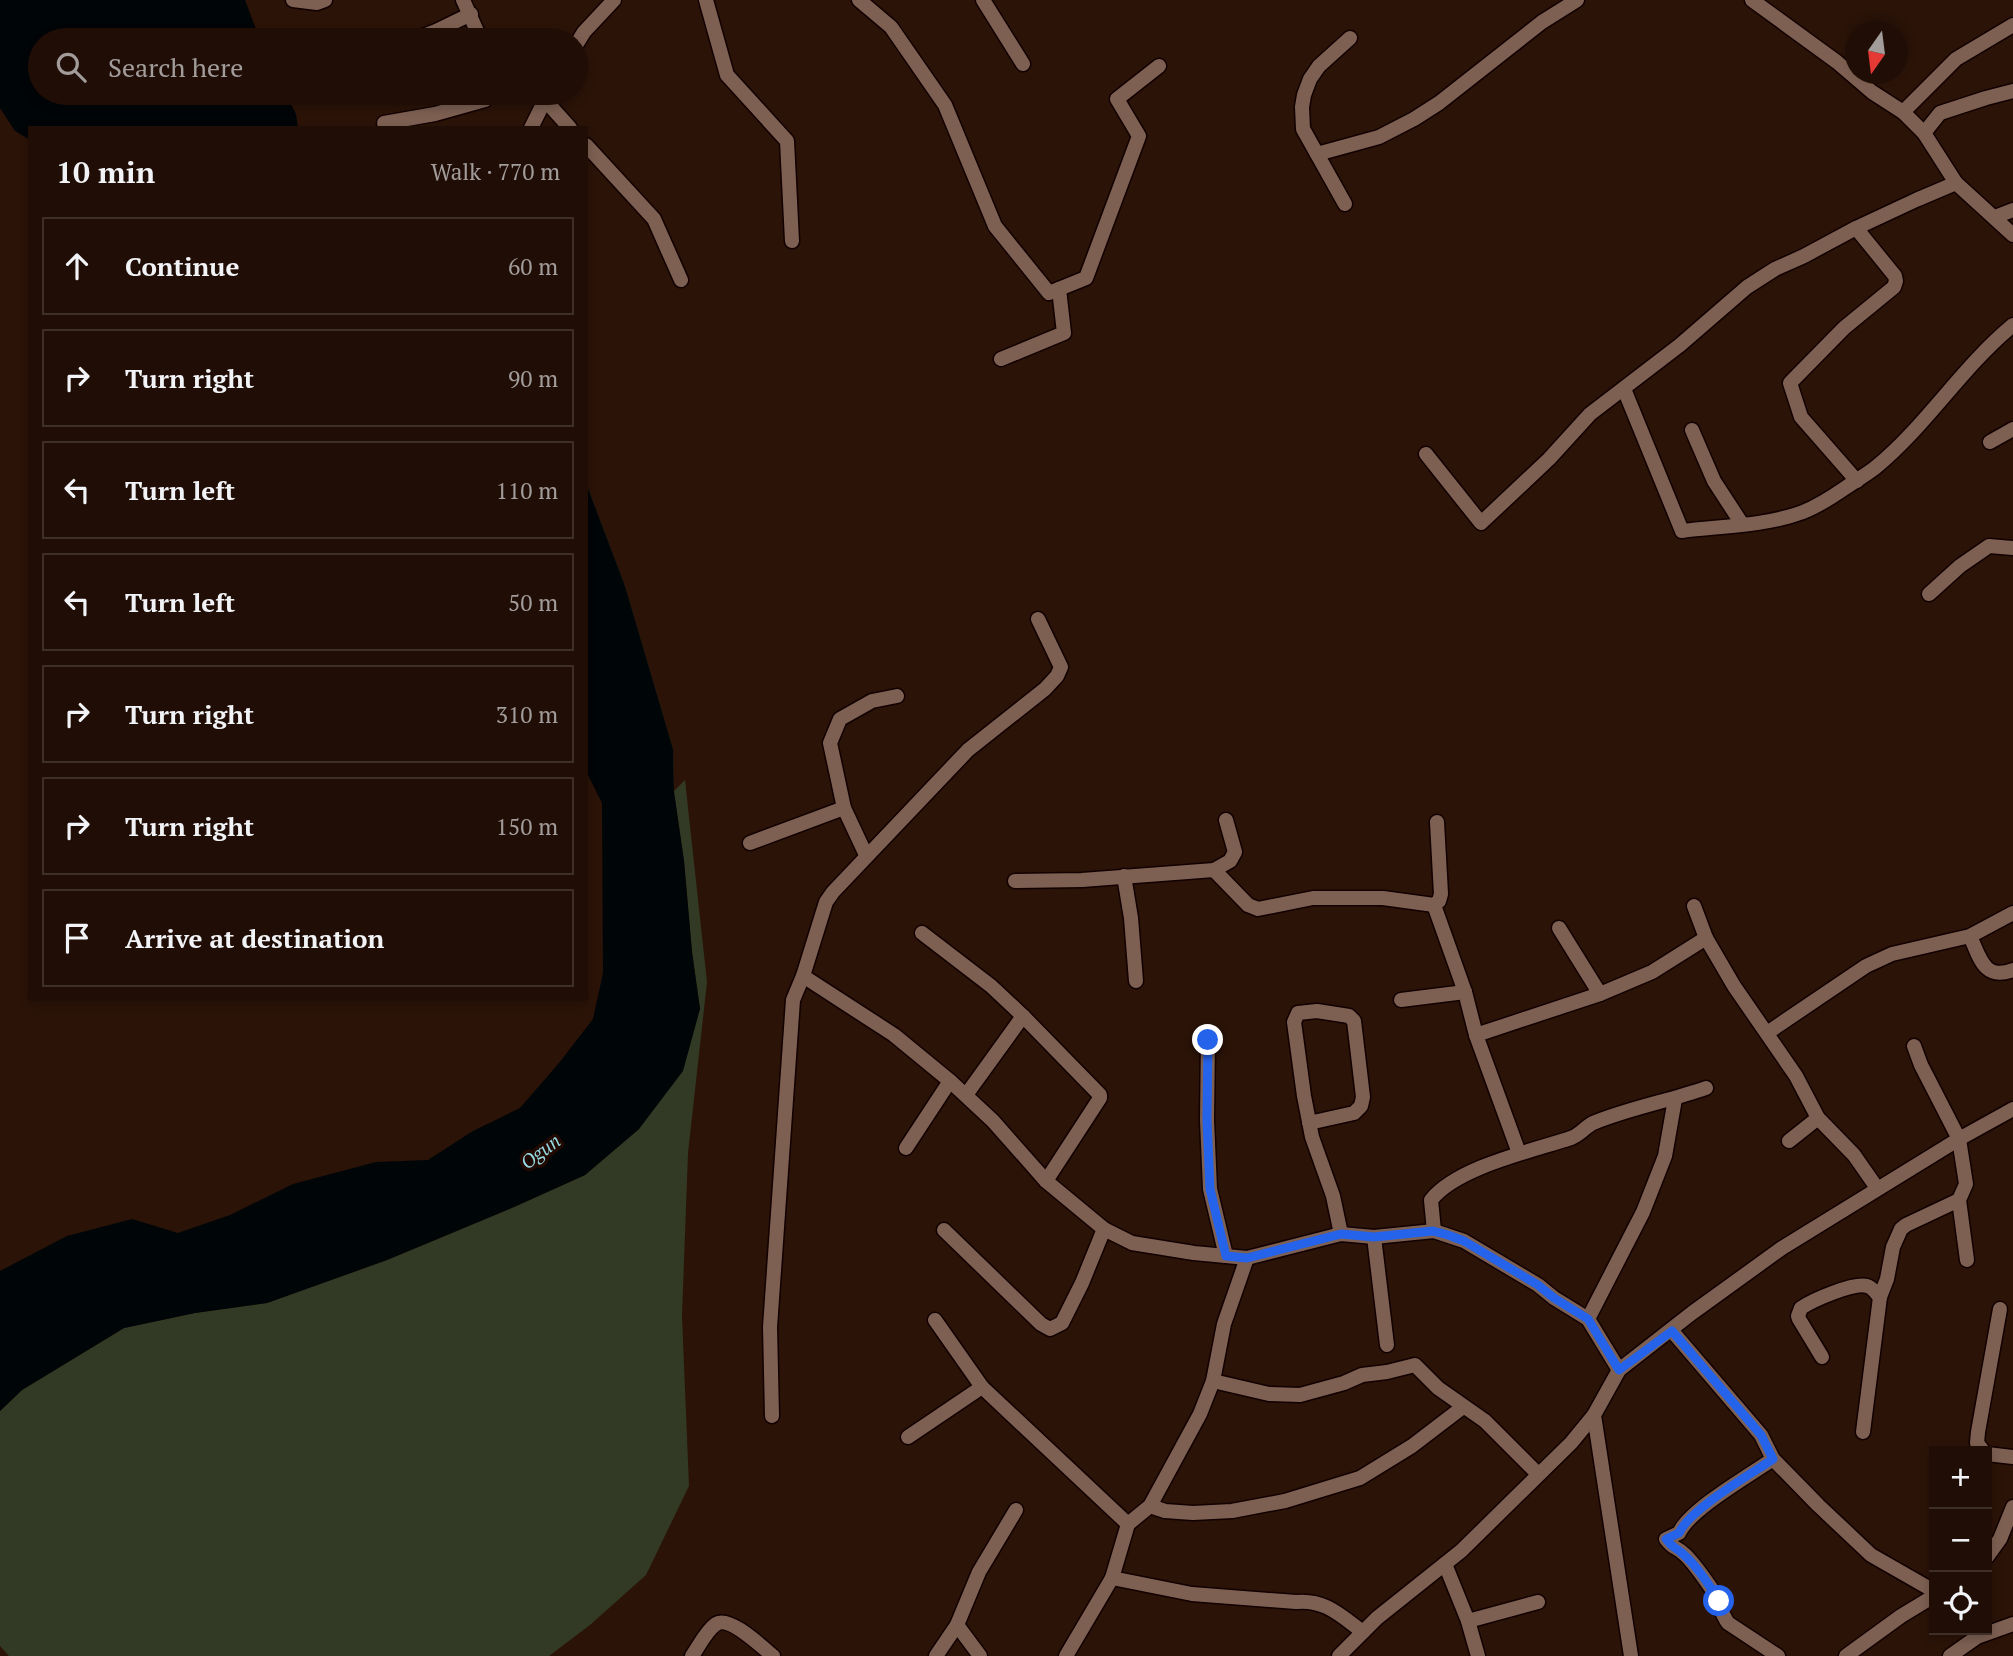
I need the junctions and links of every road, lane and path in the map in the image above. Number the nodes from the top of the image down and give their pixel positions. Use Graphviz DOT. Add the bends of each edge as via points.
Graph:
graph roads {
  1 [pos="293,0"];
  2 [pos="325,0"];
  3 [pos="463,0"];
  4 [pos="614,0"];
  5 [pos="706,0"];
  6 [pos="859,0"];
  7 [pos="983,0"];
  8 [pos="1577,0"];
  9 [pos="1752,0"];
  10 [pos="471,13"];
  11 [pos="2013,25"];
  12 [pos="442,28"];
  13 [pos="477,28"];
  14 [pos="588,28"];
  15 [pos="1350,38"];
  16 [pos="1023,64"];
  17 [pos="1159,66"];
  18 [pos="2013,91"];
  19 [pos="467,105"];
  20 [pos="539,105"];
  21 [pos="550,105"];
  22 [pos="1903,112"];
  23 [pos="384,123"];
  24 [pos="532,126"];
  25 [pos="568,126"];
  26 [pos="1924,133"];
  27 [pos="588,147"];
  28 [pos="1317,154"];
  29 [pos="1956,183"];
  30 [pos="1345,204"];
  31 [pos="2013,210"];
  32 [pos="1995,217"];
  33 [pos="1856,228"];
  34 [pos="2013,235"];
  35 [pos="792,241"];
  36 [pos="681,280"];
  37 [pos="1059,289"];
  38 [pos="2013,325"];
  39 [pos="1002,359"];
  40 [pos="1624,389"];
  41 [pos="2013,429"];
  42 [pos="1692,430"];
  43 [pos="1990,442"];
  44 [pos="1426,454"];
  45 [pos="1857,481"];
  46 [pos="1742,524"];
  47 [pos="2013,548"];
  48 [pos="1929,594"];
  49 [pos="1038,619"];
  50 [pos="897,696"];
  51 [pos="844,808"];
  52 [pos="1226,820"];
  53 [pos="1437,822"];
  54 [pos="750,843"];
  55 [pos="866,855"];
  56 [pos="1214,870"];
  57 [pos="1124,876"];
  58 [pos="1015,881"];
  59 [pos="1434,905"];
  60 [pos="1694,906"];
  61 [pos="2013,913"];
  62 [pos="1559,928"];
  63 [pos="922,933"];
  64 [pos="1970,936"];
  65 [pos="1706,938"];
  66 [pos="2013,970"];
  67 [pos="803,976"];
  68 [pos="1136,981"];
  69 [pos="1465,992"];
  70 [pos="1600,993"];
  71 [pos="1401,1000"];
  72 [pos="1023,1016"];
  73 [pos="1767,1033"];
  74 [pos="1476,1035"];
  75 [pos="1208,1040"];
  76 [pos="1914,1046"];
  77 [pos="950,1081"];
  78 [pos="1706,1088"];
  79 [pos="966,1095"];
  80 [pos="1675,1098"];
  81 [pos="2013,1109"];
  82 [pos="1818,1118"];
  83 [pos="1309,1124"];
  84 [pos="1959,1139"];
  85 [pos="1789,1141"];
  86 [pos="906,1148"];
  87 [pos="1519,1153"];
  88 [pos="1046,1181"];
  89 [pos="1877,1188"];
  90 [pos="1959,1200"];
  91 [pos="1104,1229"];
  92 [pos="944,1230"];
  93 [pos="1433,1231"];
  94 [pos="1341,1234"];
  95 [pos="1374,1237"];
  96 [pos="1226,1256"];
  97 [pos="1247,1258"];
  98 [pos="1967,1260"];
  99 [pos="1880,1297"];
  100 [pos="2000,1309"];
  101 [pos="1588,1319"];
  102 [pos="935,1320"];
  103 [pos="1672,1331"];
  104 [pos="1387,1346"];
  105 [pos="1822,1357"];
  106 [pos="1619,1370"];
  107 [pos="1213,1381"];
  108 [pos="982,1387"];
  109 [pos="1463,1407"];
  110 [pos="1594,1415"];
  111 [pos="772,1416"];
  112 [pos="1863,1432"];
  113 [pos="908,1437"];
  114 [pos="1979,1446"];
  115 [pos="1992,1454"];
  116 [pos="2013,1457"];
  117 [pos="1773,1459"];
  118 [pos="1538,1474"];
  119 [pos="1150,1506"];
  120 [pos="2013,1507"];
  121 [pos="1016,1510"];
  122 [pos="1128,1524"];
  123 [pos="1992,1550"];
  124 [pos="1445,1564"];
  125 [pos="1112,1578"];
  126 [pos="1929,1591"];
  127 [pos="1929,1597"];
  128 [pos="1538,1602"];
  129 [pos="1468,1621"];
  130 [pos="2013,1624"];
  131 [pos="957,1625"];
  132 [pos="1363,1632"];
  133 [pos="692,1656"];
  134 [pos="773,1656"];
  135 [pos="936,1656"];
  136 [pos="979,1656"];
  137 [pos="1066,1656"];
  138 [pos="1339,1656"];
  139 [pos="1478,1656"];
  140 [pos="1631,1656"];
  141 [pos="1779,1656"];
  142 [pos="1846,1656"];
  143 [pos="1950,1656"];
  1 -- 2 [label="street"];
  3 -- 10 [label="street"];
  4 -- 14 [label="street"];
  5 -- 35 [label="street" via="727,75 787,141"];
  6 -- 37 [label="street" via="891,27 945,105 995,226 1049,293"];
  7 -- 16 [label="street"];
  8 -- 28 [label="street" via="1414,119 1379,137"];
  9 -- 22 [label="street"];
  10 -- 12 [label="street"];
  10 -- 13 [label="street"];
  11 -- 22 [label="street" via="1956,59"];
  15 -- 28 [label="street" via="1319,66 1304,95 1303,128"];
  17 -- 37 [label="street" via="1117,99 1139,136 1086,278"];
  18 -- 26 [label="street" via="1940,113"];
  19 -- 23 [label="street"];
  20 -- 24 [label="street"];
  21 -- 25 [label="street"];
  22 -- 26 [label="street"];
  26 -- 29 [label="street"];
  27 -- 36 [label="street" via="654,219"];
  28 -- 30 [label="street"];
  29 -- 32 [label="street"];
  29 -- 33 [label="street"];
  31 -- 32 [label="street"];
  32 -- 34 [label="street"];
  33 -- 40 [label="street" via="1747,287"];
  33 -- 45 [label="street" via="1895,276 1894,287 1844,328 1790,383 1801,416"];
  37 -- 39 [label="street" via="1064,333"];
  38 -- 45 [label="street" via="1902,444"];
  40 -- 44 [label="street" via="1590,414 1481,523"];
  40 -- 46 [label="street" via="1682,531"];
  41 -- 43 [label="street"];
  42 -- 46 [label="street" via="1714,481"];
  45 -- 46 [label="street" via="1803,512"];
  47 -- 48 [label="street" via="1989,546"];
  49 -- 55 [label="street" via="1061,667 1057,676 968,750"];
  50 -- 51 [label="street" via="872,701 840,719 830,743"];
  51 -- 54 [label="street"];
  51 -- 55 [label="street"];
  52 -- 56 [label="street" via="1235,852 1230,861"];
  53 -- 59 [label="street" via="1441,894"];
  55 -- 67 [label="street" via="825,902"];
  56 -- 57 [label="street"];
  56 -- 59 [label="street" via="1248,905 1258,909 1313,898 1383,898"];
  57 -- 58 [label="street"];
  57 -- 68 [label="street"];
  59 -- 69 [label="street"];
  60 -- 65 [label="street"];
  61 -- 64 [label="street"];
  62 -- 70 [label="street"];
  63 -- 72 [label="street"];
  64 -- 66 [label="street" via="1980,960 1993,973"];
  64 -- 73 [label="street" via="1892,954 1866,966"];
  65 -- 70 [label="street" via="1652,972"];
  65 -- 73 [label="street"];
  67 -- 77 [label="street" via="894,1035"];
  67 -- 111 [label="street" via="793,1000 770,1327"];
  69 -- 71 [label="street"];
  69 -- 74 [label="street"];
  70 -- 74 [label="street"];
  72 -- 79 [label="street"];
  72 -- 88 [label="street" via="1100,1095"];
  73 -- 82 [label="street" via="1797,1076"];
  74 -- 87 [label="street"];
  75 -- 96 [label="street" via="1210,1189"];
  76 -- 84 [label="street"];
  77 -- 79 [label="street"];
  77 -- 86 [label="street"];
  78 -- 80 [label="street"];
  79 -- 88 [label="street"];
  80 -- 87 [label="street" via="1593,1123 1575,1137"];
  80 -- 101 [label="street" via="1665,1156 1643,1212"];
  81 -- 84 [label="street"];
  82 -- 85 [label="street"];
  82 -- 89 [label="street" via="1854,1155"];
  83 -- 83 [label="street" via="1295,1018 1298,1013 1317,1011 1349,1016 1354,1021 1361,1106 1354,1113"];
  83 -- 94 [label="street"];
  84 -- 89 [label="street"];
  84 -- 90 [label="street" via="1966,1184"];
  87 -- 93 [label="street" via="1438,1190 1431,1200"];
  88 -- 91 [label="street"];
  89 -- 103 [label="street" via="1782,1248"];
  90 -- 98 [label="street"];
  90 -- 99 [label="street" via="1901,1228"];
  91 -- 92 [label="street" via="1062,1323 1050,1329"];
  91 -- 96 [label="street" via="1142,1246"];
  93 -- 95 [label="street"];
  93 -- 101 [label="street" via="1464,1241"];
  94 -- 95 [label="street"];
  94 -- 97 [label="street"];
  95 -- 104 [label="street"];
  96 -- 97 [label="street"];
  97 -- 107 [label="street" via="1224,1324"];
  99 -- 105 [label="street" via="1864,1285 1837,1291 1801,1308 1799,1320"];
  99 -- 112 [label="street"];
  100 -- 114 [label="street"];
  101 -- 106 [label="street"];
  102 -- 108 [label="street"];
  103 -- 106 [label="street"];
  103 -- 117 [label="street" via="1761,1435"];
  106 -- 110 [label="street"];
  107 -- 109 [label="street" via="1269,1394 1300,1395 1362,1375 1415,1365"];
  107 -- 119 [label="street"];
  108 -- 113 [label="street"];
  108 -- 122 [label="street"];
  109 -- 118 [label="street" via="1485,1421"];
  109 -- 119 [label="street" via="1360,1478 1285,1501 1232,1511 1193,1513"];
  110 -- 118 [label="street"];
  110 -- 140 [label="street"];
  115 -- 116 [label="street"];
  117 -- 126 [label="street" via="1871,1555"];
  117 -- 141 [label="street" via="1666,1539 1711,1588 1728,1623"];
  118 -- 124 [label="street"];
  119 -- 122 [label="street"];
  120 -- 123 [label="street"];
  121 -- 131 [label="street" via="979,1572"];
  122 -- 125 [label="street"];
  124 -- 129 [label="street"];
  124 -- 132 [label="street"];
  125 -- 132 [label="street" via="1192,1594 1310,1600"];
  125 -- 137 [label="street"];
  127 -- 142 [label="street"];
  128 -- 129 [label="street"];
  129 -- 139 [label="street"];
  130 -- 143 [label="street" via="1977,1637"];
  131 -- 135 [label="street"];
  131 -- 136 [label="street"];
  132 -- 138 [label="street"];
  133 -- 134 [label="street" via="721,1622 730,1623"];
}
